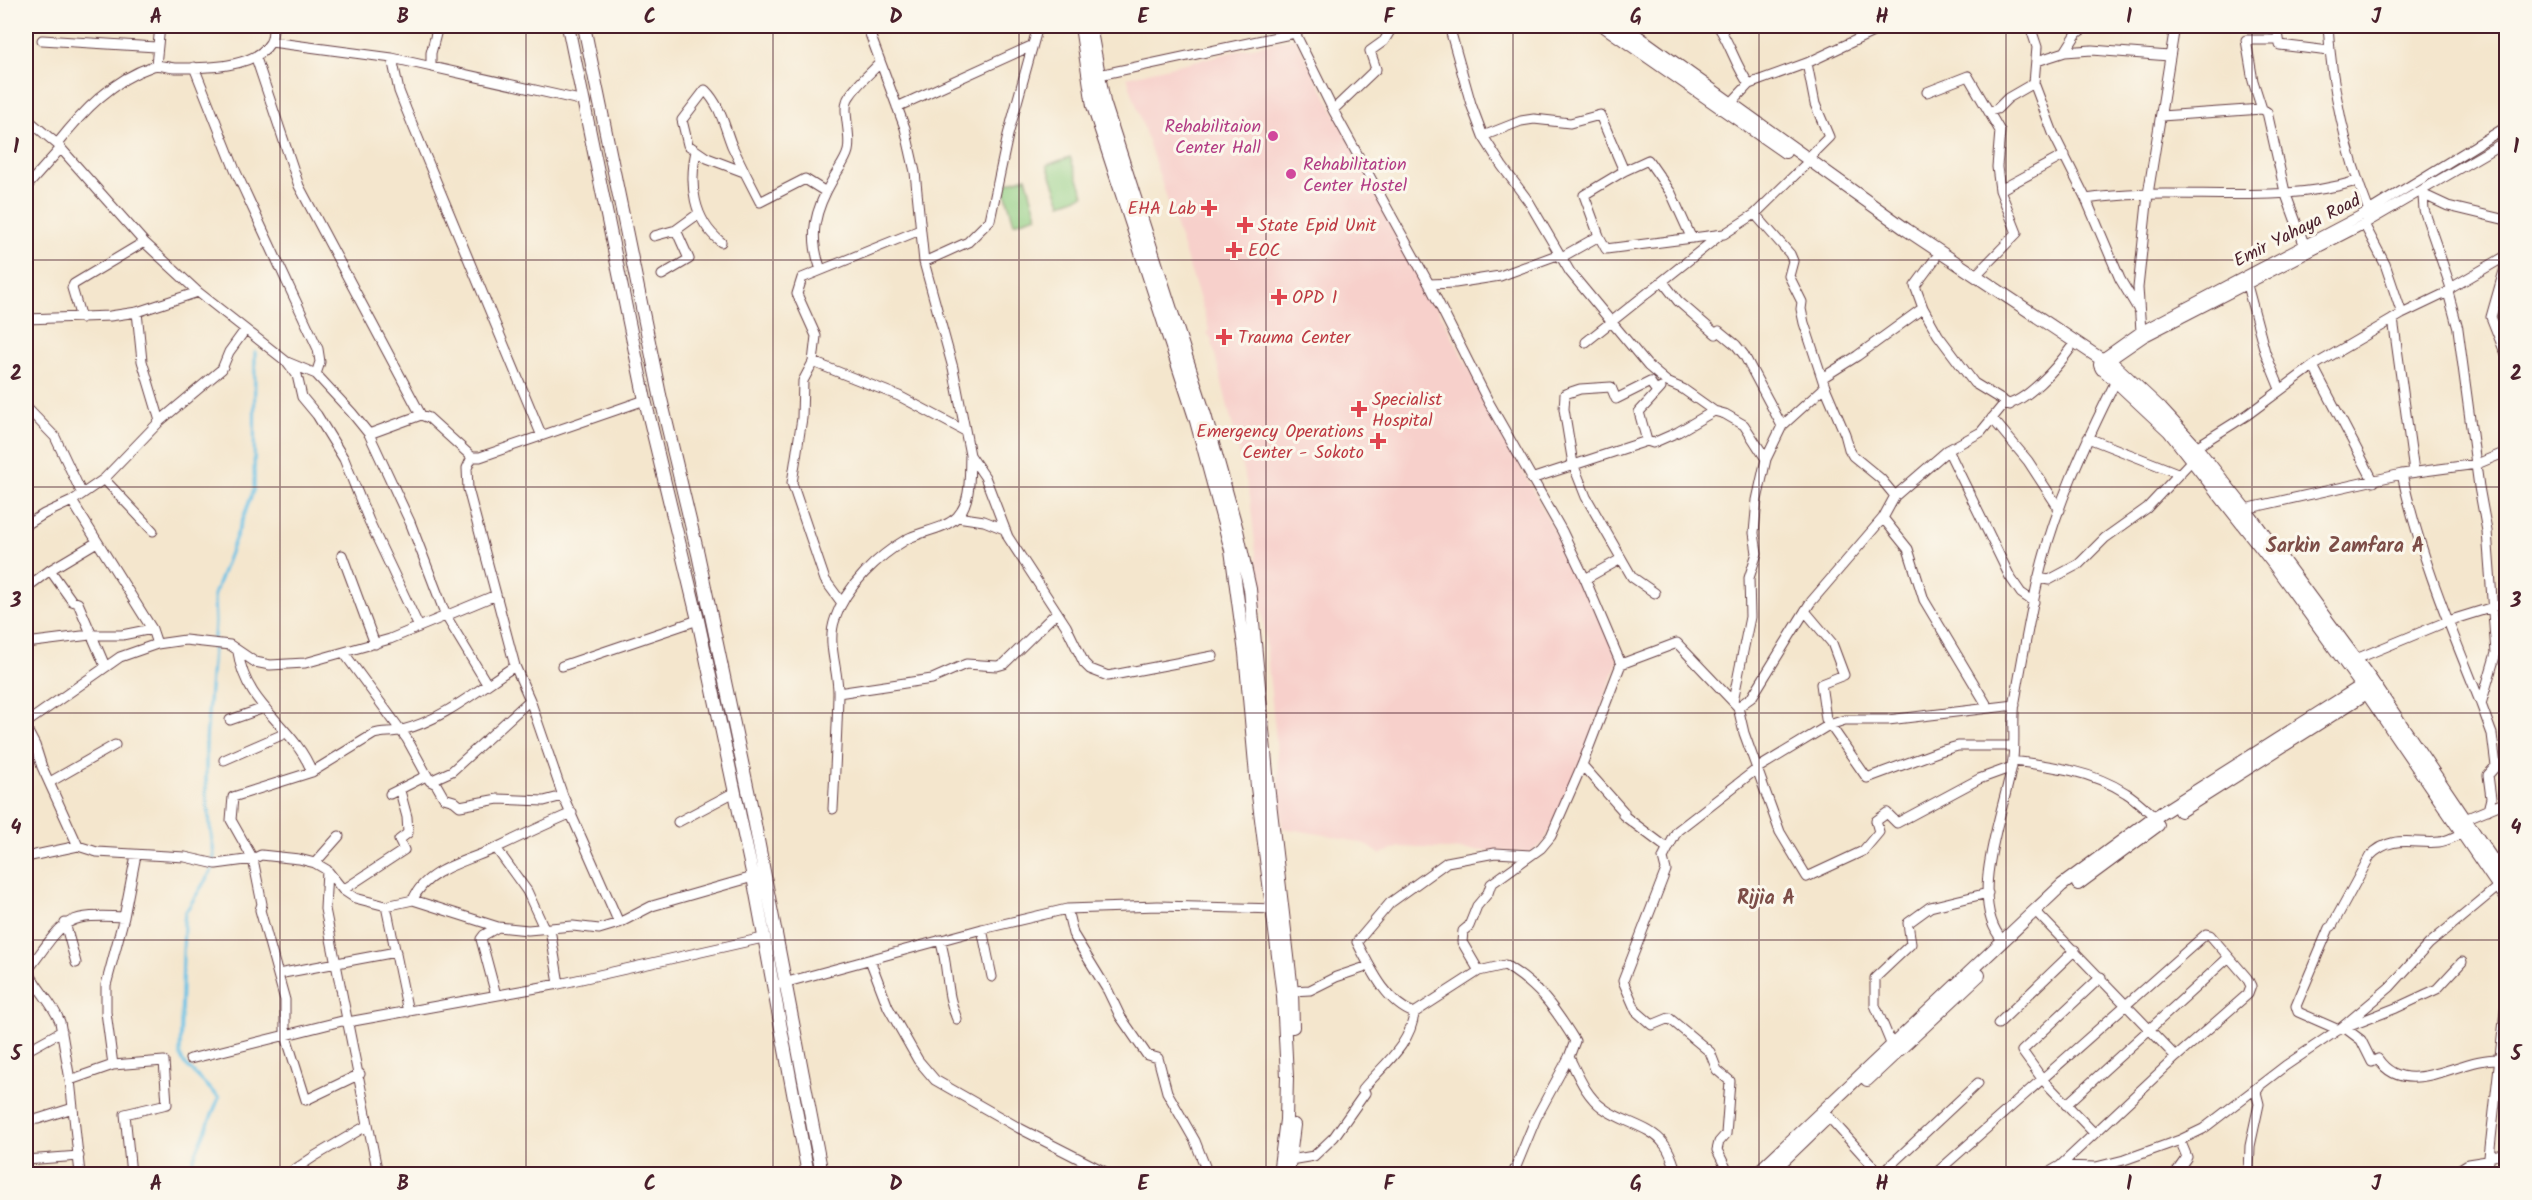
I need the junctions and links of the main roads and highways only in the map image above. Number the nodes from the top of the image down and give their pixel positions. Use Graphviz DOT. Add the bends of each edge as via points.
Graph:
graph roads {
  1 [pos="568,26"];
  2 [pos="584,26"];
  3 [pos="1081,26"];
  4 [pos="1090,26"];
  5 [pos="1604,26"];
  6 [pos="1623,26"];
  7 [pos="1805,163"];
  8 [pos="2106,364"];
  9 [pos="2195,453"];
  10 [pos="2352,661"];
  11 [pos="2369,686"];
  12 [pos="2347,700"];
  13 [pos="2381,712"];
  14 [pos="2503,877"];
  15 [pos="2506,897"];
  16 [pos="1279,909"];
  17 [pos="779,985"];
  18 [pos="808,1174"];
  19 [pos="822,1174"];
  20 [pos="1279,1174"];
  21 [pos="1288,1174"];
  22 [pos="1756,1174"];
  23 [pos="1769,1174"];
  1 -- 17 [label="main road" via="763,938"];
  2 -- 17 [label="main road" via="660,395 726,683"];
  3 -- 16 [label="main road" via="1094,106 1196,421 1229,539 1245,653 1257,787"];
  4 -- 16 [label="main road" via="1104,102 1179,330 1237,530 1250,589"];
  5 -- 7 [label="main road"];
  6 -- 7 [label="main road" via="1732,102"];
  7 -- 8 [label="main road"];
  7 -- 8 [label="main road" via="1935,259 2070,349"];
  8 -- 9 [label="main road" via="2116,381"];
  8 -- 9 [label="main road" via="2161,409"];
  9 -- 10 [label="main road" via="2273,563"];
  9 -- 10 [label="main road" via="2245,509"];
  10 -- 11 [label="main road"];
  10 -- 12 [label="main road"];
  11 -- 12 [label="main road"];
  11 -- 13 [label="main road"];
  11 -- 14 [label="main road"];
  12 -- 13 [label="main road"];
  12 -- 22 [label="main road" via="2155,817 2062,885"];
  12 -- 23 [label="main road" via="2154,828 2067,892"];
  13 -- 14 [label="main road" via="2462,834"];
  14 -- 15 [label="main road"];
  16 -- 20 [label="main road" via="1287,1077"];
  16 -- 21 [label="main road" via="1292,991 1295,1073"];
  17 -- 18 [label="main road"];
  17 -- 19 [label="main road"];
}
